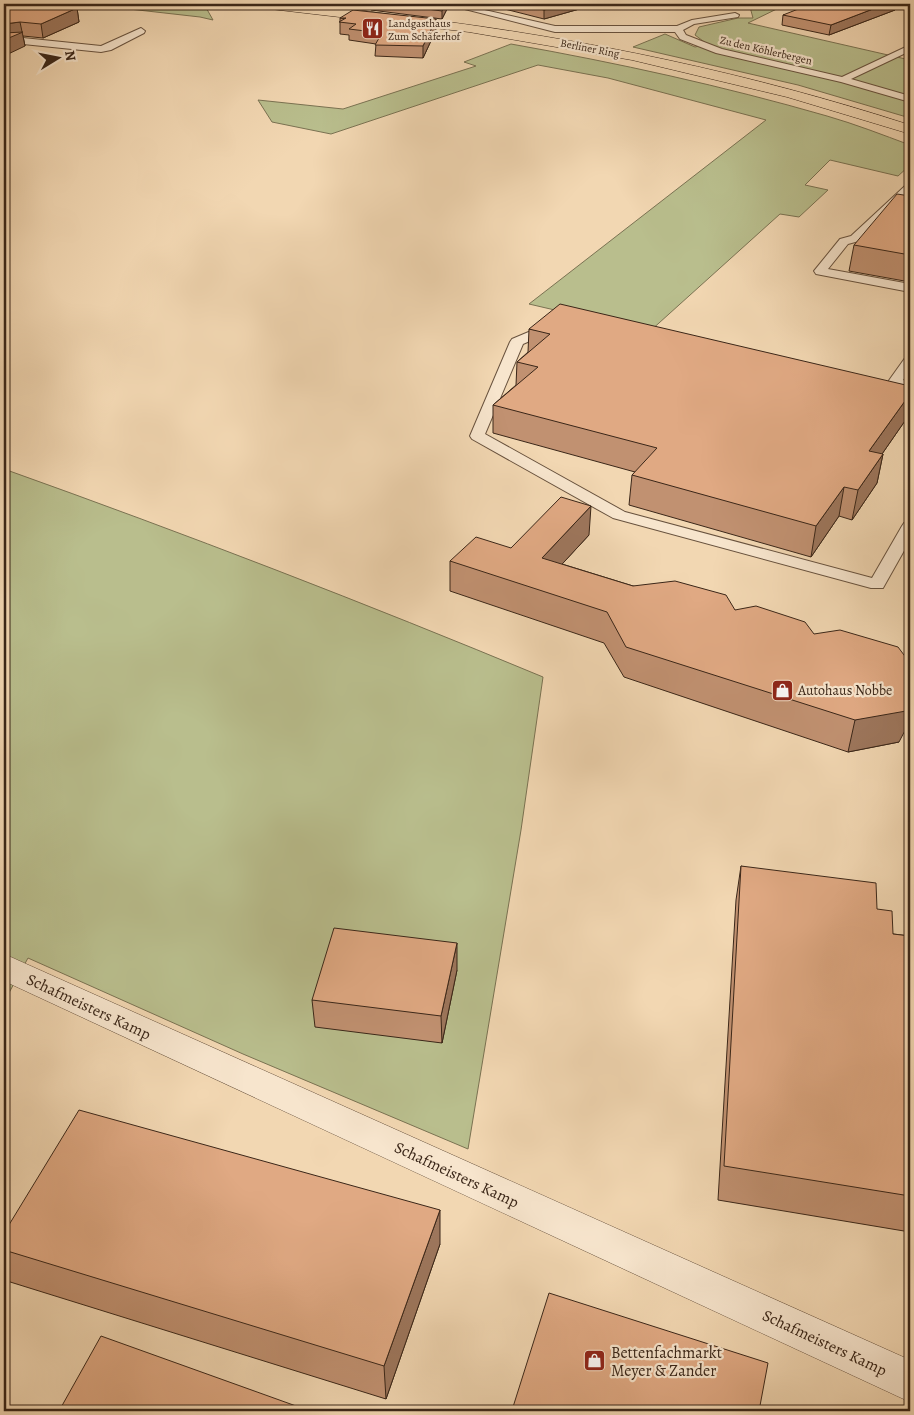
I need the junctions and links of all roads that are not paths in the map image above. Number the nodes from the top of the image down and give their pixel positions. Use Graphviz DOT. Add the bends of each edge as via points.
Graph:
graph roads {
  1 [pos="262,4"];
  2 [pos="449,4"];
  3 [pos="735,15"];
  4 [pos="678,29"];
  5 [pos="142,31"];
  6 [pos="4,42"];
  7 [pos="910,48"];
  8 [pos="843,80"];
  9 [pos="910,99"];
  10 [pos="910,130"];
  11 [pos="910,188"];
  12 [pos="910,288"];
  13 [pos="564,320"];
  14 [pos="910,361"];
  15 [pos="910,386"];
  16 [pos="910,526"];
  17 [pos="4,967"];
  18 [pos="910,1381"];
  1 -- 10 [label="main road, Berliner Ring" via="466,28 592,48 744,81"];
  2 -- 4 [label="lane" via="555,29"];
  3 -- 4 [label="lane, Zu den Köhlerbergen" via="692,22"];
  4 -- 8 [label="lane, Zu den Köhlerbergen" via="683,37 712,49"];
  5 -- 6 [label="lane" via="101,49"];
  7 -- 8 [label="lane"];
  8 -- 9 [label="lane, Zu den Köhlerbergen"];
  11 -- 12 [label="lane" via="855,239 844,241 820,271"];
  13 -- 16 [label="lane" via="517,342 477,436 619,515 877,584"];
  14 -- 15 [label="lane" via="895,382"];
  17 -- 18 [label="street, Schafmeisters Kamp"];
}
